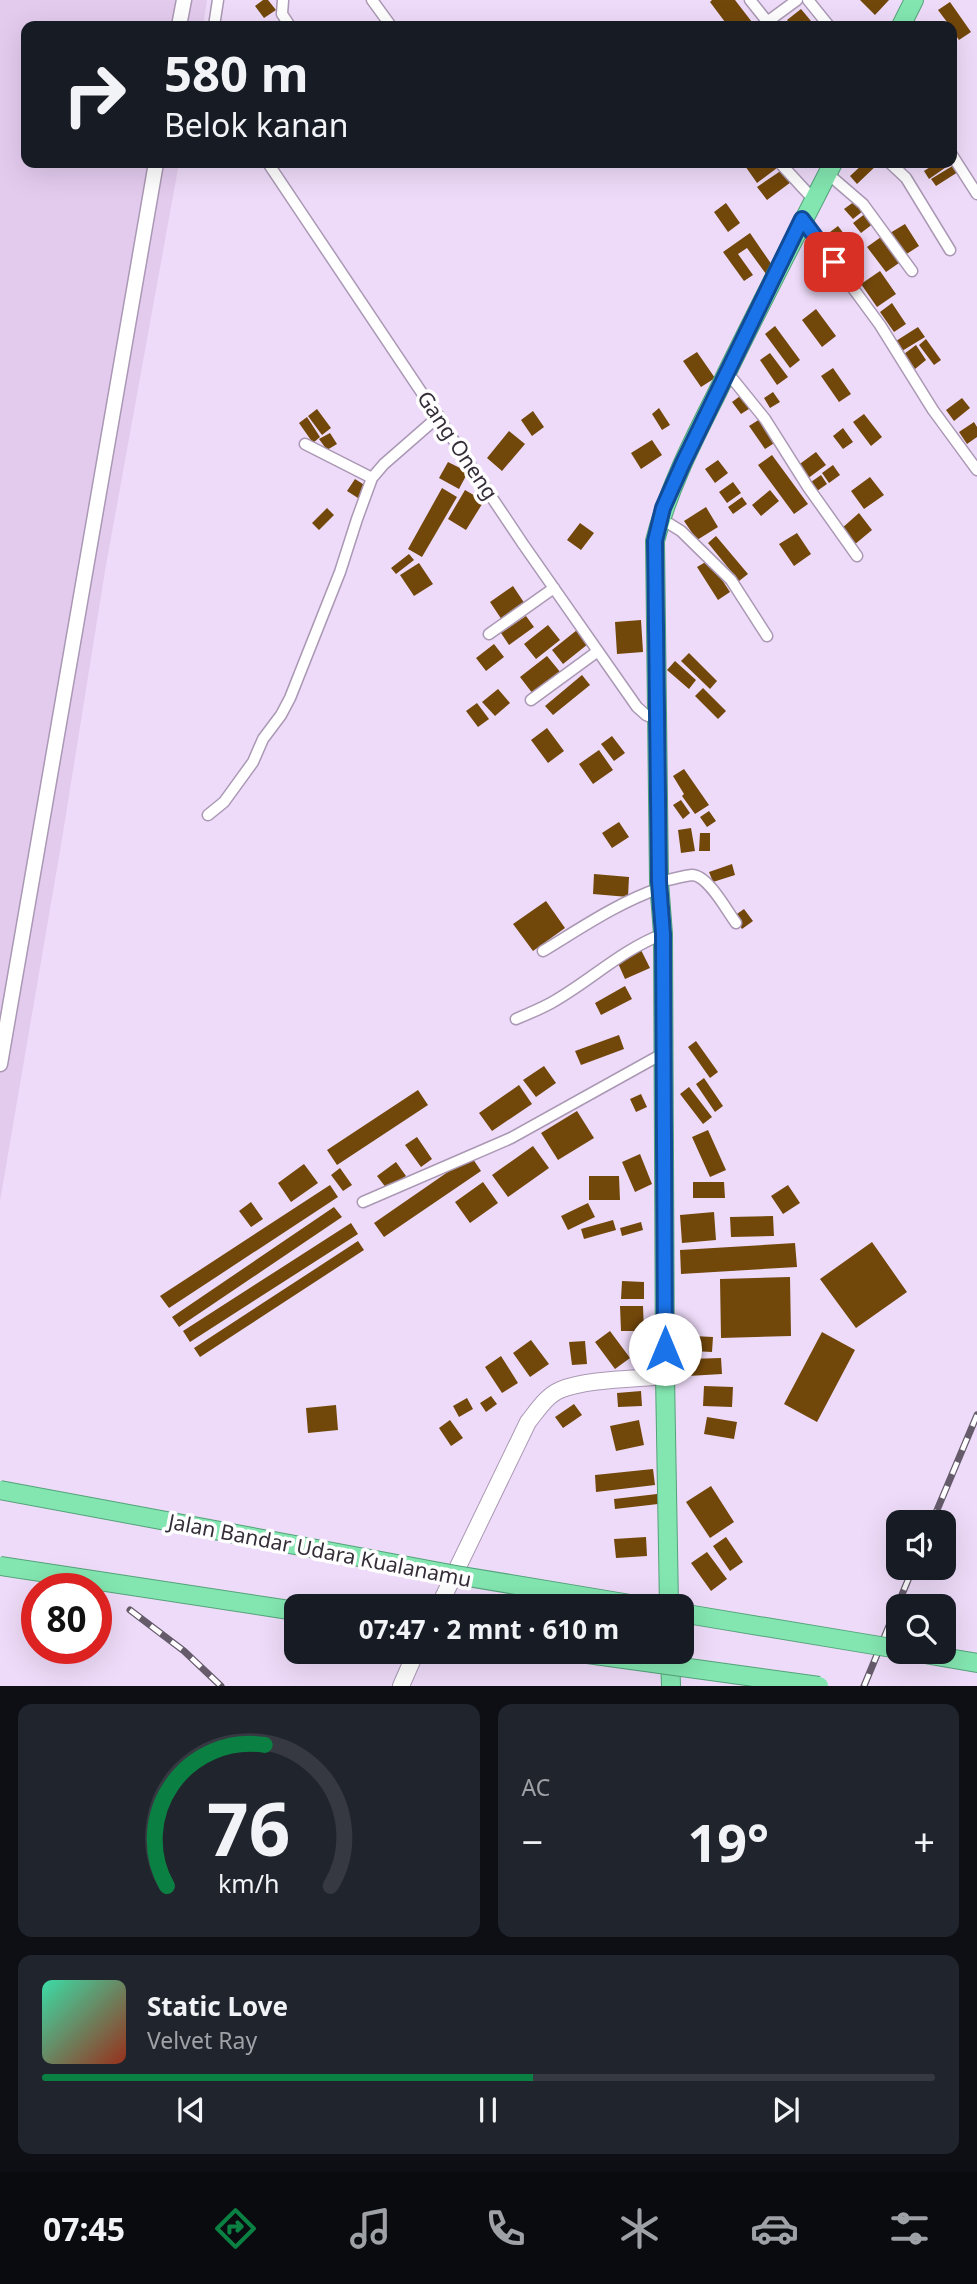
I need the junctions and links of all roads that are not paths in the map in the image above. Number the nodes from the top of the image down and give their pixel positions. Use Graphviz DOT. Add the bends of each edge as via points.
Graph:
graph roads {
  1 [pos="184,0"];
  2 [pos="218,0"];
  3 [pos="283,0"];
  4 [pos="372,0"];
  5 [pos="750,0"];
  6 [pos="797,0"];
  7 [pos="808,0"];
  8 [pos="914,0"];
  9 [pos="181,21"];
  10 [pos="215,21"];
  11 [pos="287,21"];
  12 [pos="387,21"];
  13 [pos="767,21"];
  14 [pos="772,21"];
  15 [pos="825,21"];
  16 [pos="904,21"];
  17 [pos="957,163"];
  18 [pos="155,168"];
  19 [pos="271,168"];
  20 [pos="785,168"];
  21 [pos="830,168"];
  22 [pos="895,168"];
  23 [pos="977,194"];
  24 [pos="814,200"];
  25 [pos="802,219"];
  26 [pos="950,250"];
  27 [pos="912,271"];
  28 [pos="727,372"];
  29 [pos="439,416"];
  30 [pos="306,444"];
  31 [pos="977,470"];
  32 [pos="372,478"];
  33 [pos="660,519"];
  34 [pos="857,556"];
  35 [pos="554,588"];
  36 [pos="489,634"];
  37 [pos="767,636"];
  38 [pos="598,651"];
  39 [pos="531,700"];
  40 [pos="656,719"];
  41 [pos="208,815"];
  42 [pos="659,885"];
  43 [pos="736,923"];
  44 [pos="663,934"];
  45 [pos="543,951"];
  46 [pos="516,1020"];
  47 [pos="664,1053"];
  48 [pos="0,1064"];
  49 [pos="363,1202"];
  50 [pos="665,1376"];
  51 [pos="0,1490"];
  52 [pos="0,1566"];
  53 [pos="445,1594"];
  54 [pos="568,1594"];
  55 [pos="669,1594"];
  56 [pos="284,1609"];
  57 [pos="694,1615"];
  58 [pos="886,1648"];
  59 [pos="956,1659"];
  60 [pos="977,1663"];
  61 [pos="411,1664"];
  62 [pos="662,1664"];
  63 [pos="670,1664"];
  64 [pos="401,1685"];
  65 [pos="671,1685"];
  66 [pos="819,1685"];
  1 -- 9 [label="street"];
  2 -- 10 [label="street"];
  3 -- 11 [label="street"];
  4 -- 12 [label="street"];
  5 -- 13 [label="street"];
  6 -- 14 [label="street"];
  7 -- 15 [label="street"];
  8 -- 16 [label="highway"];
  17 -- 23 [label="street"];
  18 -- 48 [label="street"];
  19 -- 29 [label="street, Gang Oneng"];
  20 -- 24 [label="street"];
  21 -- 24 [label="highway"];
  21 -- 27 [label="street"];
  22 -- 26 [label="street"];
  24 -- 25 [label="highway"];
  25 -- 28 [label="highway"];
  25 -- 31 [label="street"];
  28 -- 33 [label="highway"];
  28 -- 34 [label="street" via="765,419"];
  29 -- 32 [label="street"];
  29 -- 35 [label="street, Gang Oneng"];
  30 -- 32 [label="street"];
  32 -- 41 [label="street" via="290,698 253,762 224,802"];
  33 -- 37 [label="street" via="681,531 731,580"];
  33 -- 40 [label="highway" via="654,555"];
  35 -- 36 [label="street"];
  35 -- 38 [label="street, Gang Oneng"];
  38 -- 39 [label="street"];
  38 -- 40 [label="street, Gang Oneng" via="637,706"];
  40 -- 42 [label="highway"];
  42 -- 43 [label="street" via="701,876"];
  42 -- 44 [label="highway"];
  42 -- 45 [label="street"];
  44 -- 46 [label="street"];
  44 -- 47 [label="highway"];
  47 -- 49 [label="street" via="511,1138"];
  47 -- 50 [label="highway"];
  50 -- 53 [label="main road" via="583,1384 559,1390 544,1403 528,1422"];
  50 -- 55 [label="highway"];
  51 -- 54 [label="highway, Jalan Bandar Udara Kualanamu, bridge"];
  52 -- 56 [label="highway, bridge"];
  57 -- 58 [label="highway, bridge"];
  59 -- 60 [label="highway"];
  61 -- 64 [label="main road"];
  62 -- 66 [label="highway, bridge"];
  63 -- 65 [label="highway"];
}
